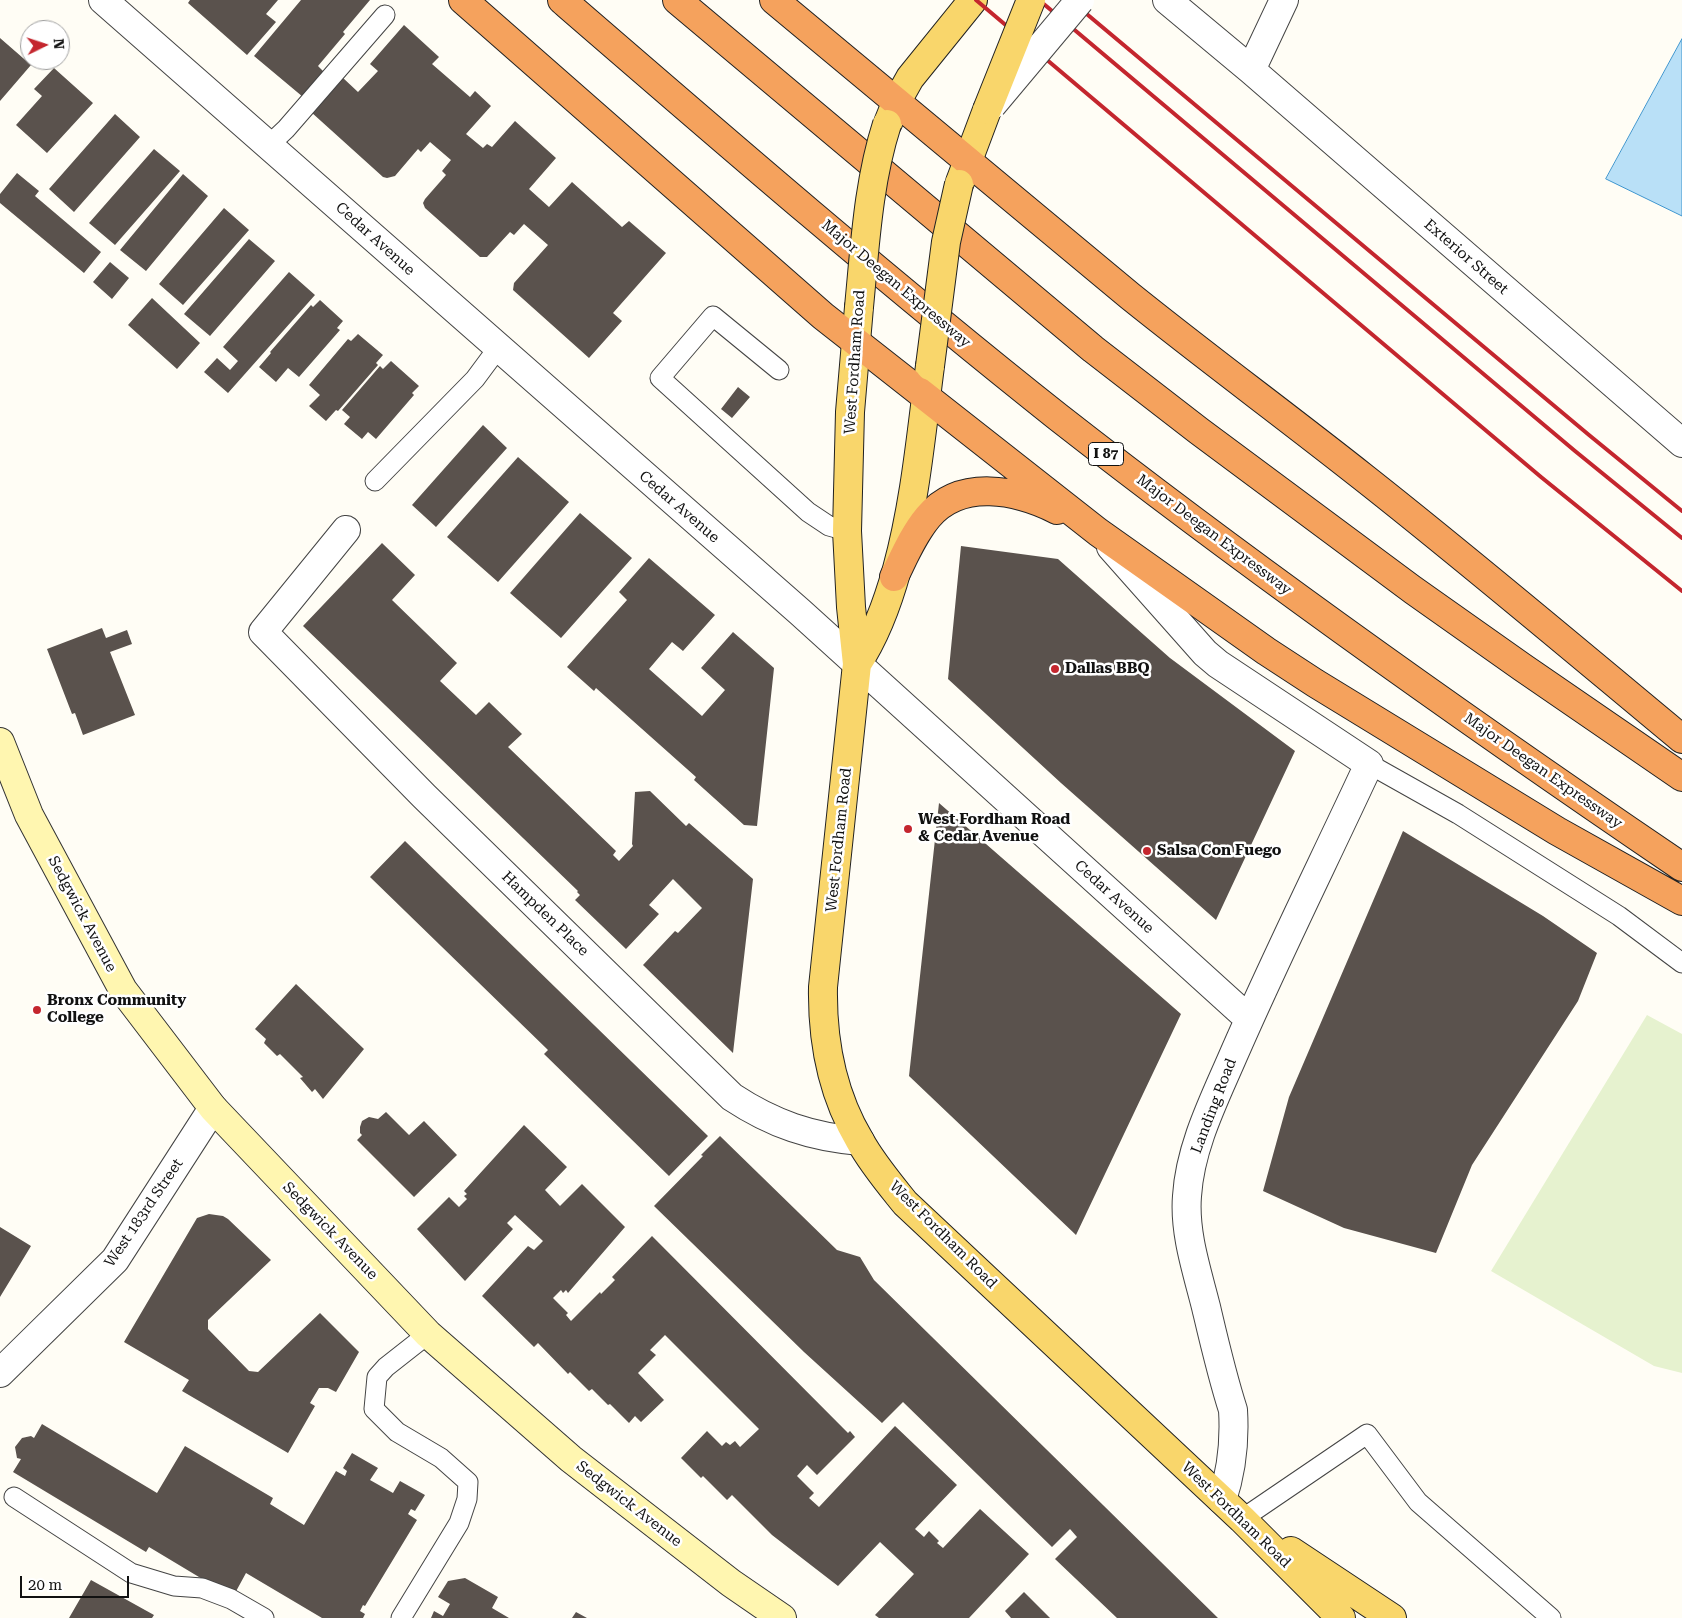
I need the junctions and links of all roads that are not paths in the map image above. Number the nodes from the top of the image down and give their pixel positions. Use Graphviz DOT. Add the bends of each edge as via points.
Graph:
graph roads {
  1 [pos="103,0"];
  2 [pos="463,0"];
  3 [pos="562,0"];
  4 [pos="678,0"];
  5 [pos="774,0"];
  6 [pos="973,0"];
  7 [pos="1031,0"];
  8 [pos="1080,0"];
  9 [pos="1167,0"];
  10 [pos="1284,0"];
  11 [pos="385,15"];
  12 [pos="1251,70"];
  13 [pos="897,104"];
  14 [pos="987,110"];
  15 [pos="269,145"];
  16 [pos="967,162"];
  17 [pos="855,342"];
  18 [pos="498,348"];
  19 [pos="780,370"];
  20 [pos="926,397"];
  21 [pos="1682,443"];
  22 [pos="375,481"];
  23 [pos="346,530"];
  24 [pos="847,531"];
  25 [pos="1098,532"];
  26 [pos="894,577"];
  27 [pos="857,664"];
  28 [pos="1682,739"];
  29 [pos="0,742"];
  30 [pos="1369,764"];
  31 [pos="1682,777"];
  32 [pos="1682,867"];
  33 [pos="1682,902"];
  34 [pos="1682,962"];
  35 [pos="1249,1019"];
  36 [pos="213,1108"];
  37 [pos="860,1141"];
  38 [pos="428,1334"];
  39 [pos="0,1373"];
  40 [pos="14,1496"];
  41 [pos="1222,1500"];
  42 [pos="1242,1519"];
  43 [pos="264,1618"];
  44 [pos="401,1618"];
  45 [pos="782,1618"];
  46 [pos="1341,1618"];
  47 [pos="1392,1618"];
  48 [pos="1551,1618"];
  1 -- 15 [label="street, Cedar Avenue"];
  2 -- 17 [label="highway"];
  3 -- 32 [label="highway, Major Deegan Expressway / I 87" via="884,274 1059,417 1379,656"];
  4 -- 31 [label="highway" via="1093,349 1413,590"];
  5 -- 13 [label="highway"];
  6 -- 13 [label="main road, West Fordham Road" via="914,71"];
  7 -- 14 [label="main road, West Fordham Road, bridge"];
  8 -- 14 [label="street, bridge"];
  9 -- 12 [label="street, Exterior Street"];
  10 -- 12 [label="street"];
  11 -- 15 [label="lane"];
  12 -- 21 [label="street, Exterior Street"];
  13 -- 16 [label="highway"];
  13 -- 17 [label="main road, West Fordham Road, bridge" via="875,171"];
  14 -- 16 [label="main road, West Fordham Road"];
  15 -- 18 [label="street, Cedar Avenue"];
  16 -- 20 [label="main road, West Fordham Road, bridge" via="946,242"];
  16 -- 28 [label="highway" via="1182,338 1461,555"];
  17 -- 20 [label="highway"];
  17 -- 24 [label="main road, West Fordham Road"];
  18 -- 22 [label="lane" via="475,379"];
  18 -- 27 [label="street, Cedar Avenue"];
  19 -- 24 [label="lane" via="713,316 660,378 808,512 829,526"];
  20 -- 25 [label="highway"];
  20 -- 26 [label="main road, West Fordham Road" via="914,490"];
  23 -- 37 [label="street, Hampden Place" via="262,632 424,796 732,1097 773,1121 805,1133"];
  24 -- 27 [label="main road, West Fordham Road"];
  25 -- 26 [label="highway" via="1028,499 992,491 964,494 940,506 929,516"];
  25 -- 30 [label="street" via="1205,653"];
  25 -- 33 [label="highway" via="1316,683 1557,831"];
  26 -- 27 [label="main road, West Fordham Road" via="876,629"];
  27 -- 35 [label="street, Cedar Avenue"];
  27 -- 37 [label="main road, West Fordham Road" via="825,960 823,1013 830,1065 848,1118"];
  29 -- 36 [label="main road, Sedgwick Avenue" via="29,815 123,990"];
  30 -- 34 [label="lane" via="1458,814 1619,916"];
  30 -- 35 [label="street, Landing Road"];
  35 -- 41 [label="street, Landing Road" via="1199,1139 1187,1196 1194,1259 1233,1410 1230,1476"];
  36 -- 38 [label="main road, Sedgwick Avenue"];
  36 -- 39 [label="street, West 183rd Street" via="115,1260"];
  37 -- 41 [label="main road, West Fordham Road" via="905,1203"];
  38 -- 44 [label="lane" via="377,1376 374,1409 397,1432 441,1458 468,1482 467,1499 459,1523"];
  38 -- 45 [label="main road, Sedgwick Avenue" via="571,1459 731,1583"];
  40 -- 43 [label="lane" via="131,1573 174,1586 202,1588 230,1598"];
  41 -- 42 [label="main road, West Fordham Road"];
  42 -- 46 [label="main road, West Fordham Road"];
  42 -- 47 [label="main road"];
  42 -- 48 [label="lane" via="1367,1434 1418,1502"];
}
